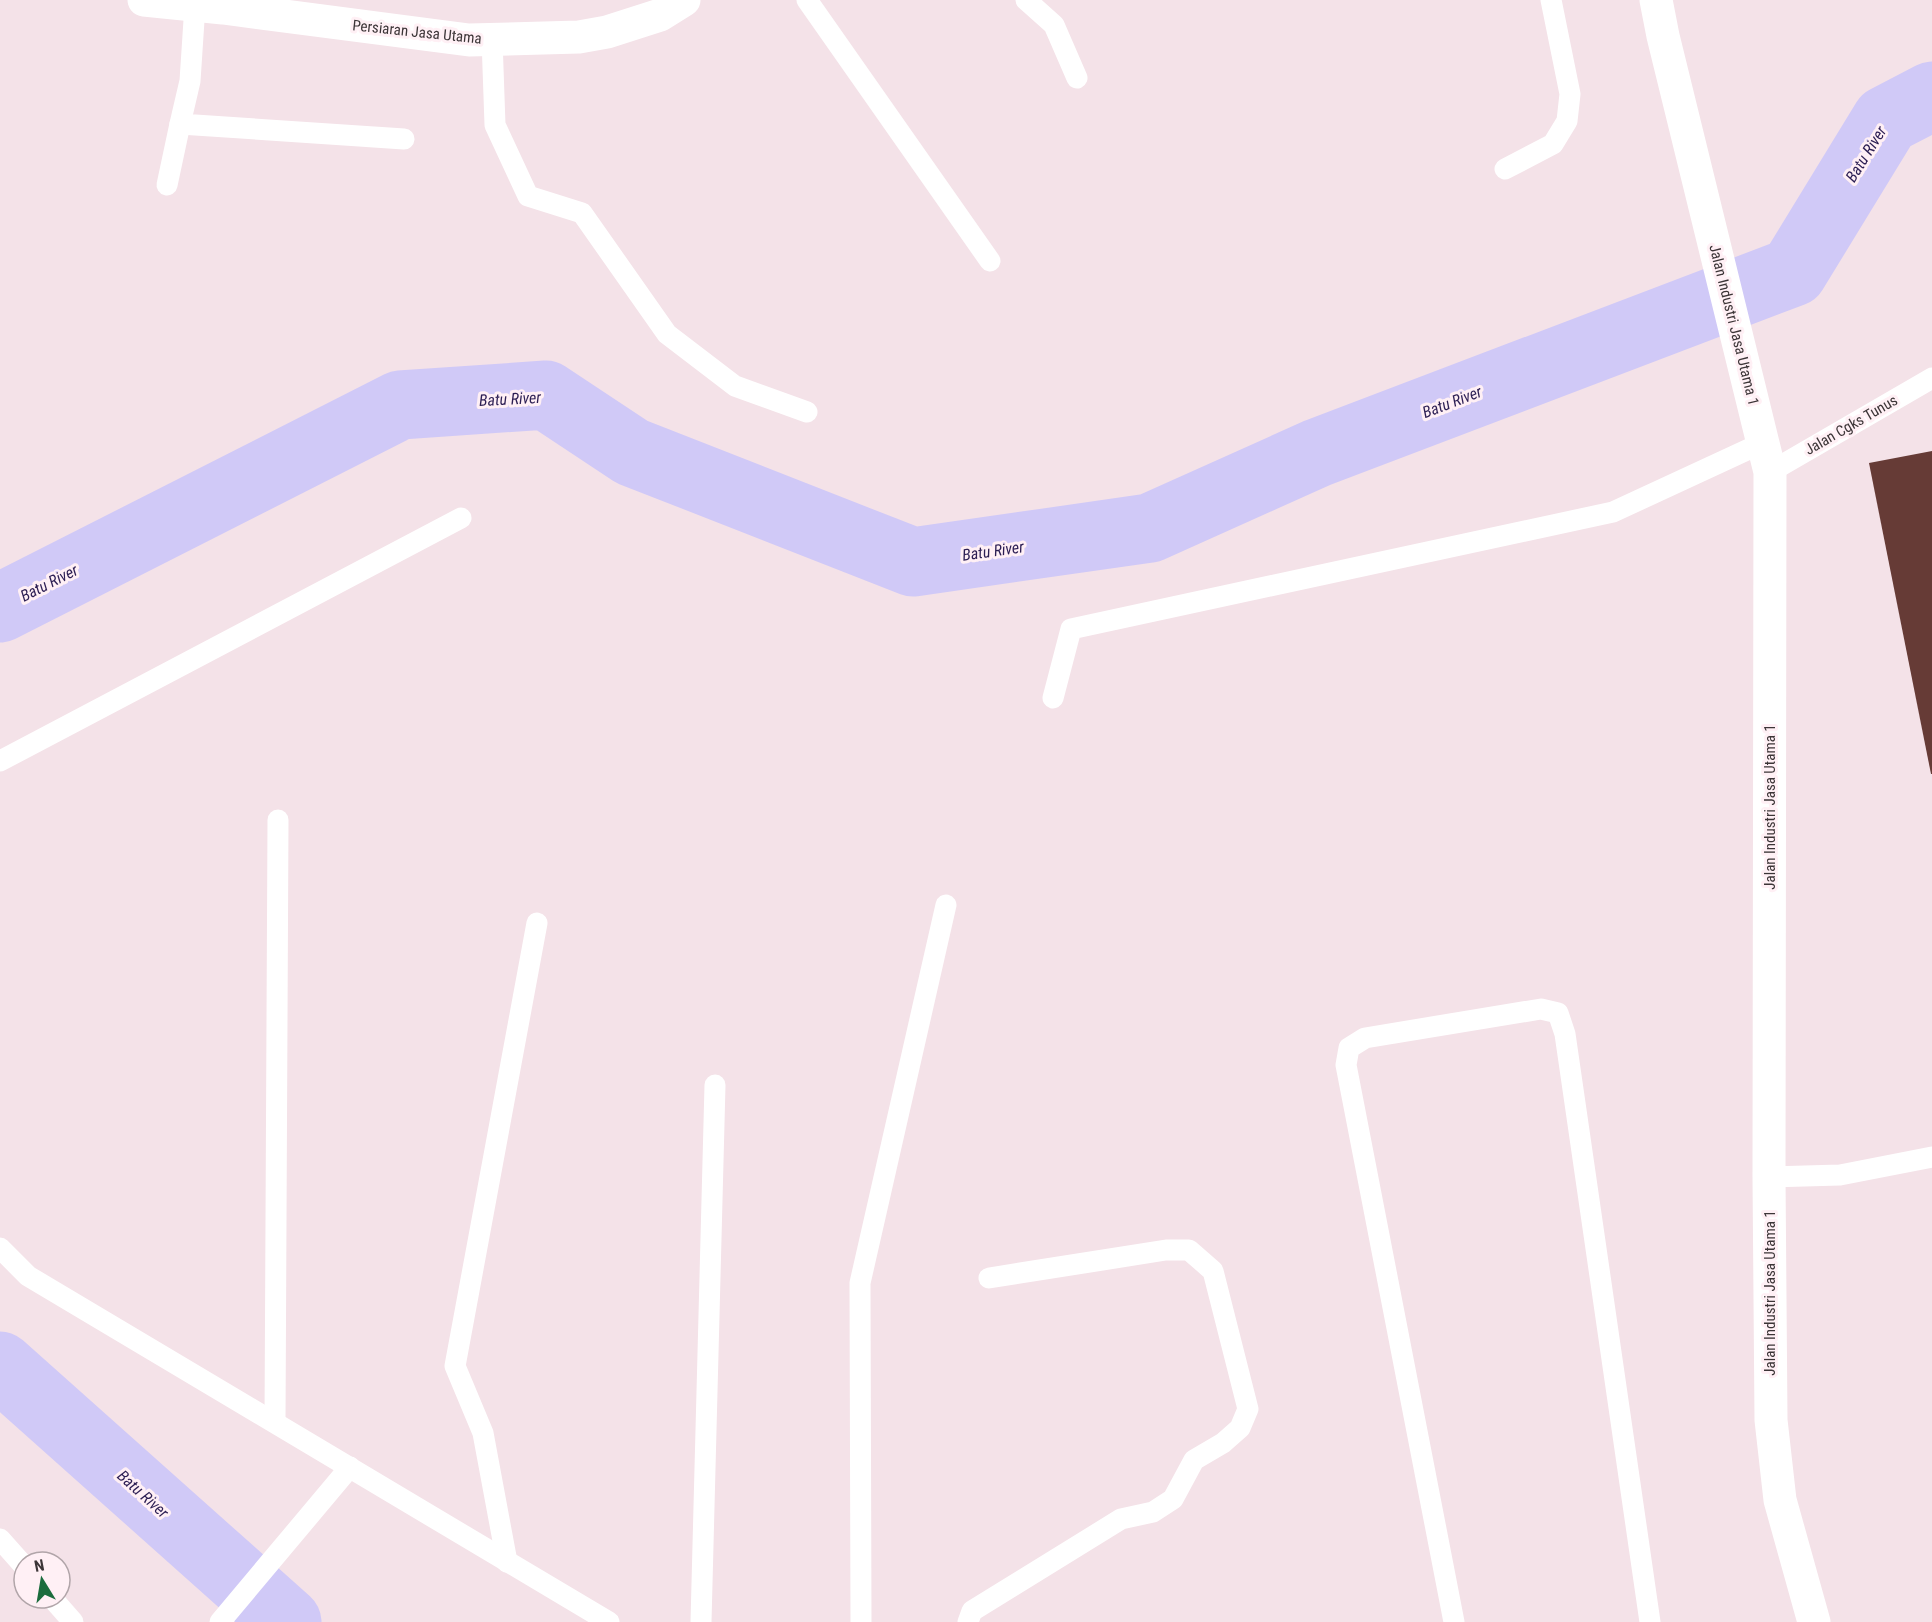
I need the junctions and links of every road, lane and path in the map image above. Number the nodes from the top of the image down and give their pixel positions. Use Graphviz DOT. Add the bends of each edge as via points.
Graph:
graph roads {
  1 [pos="150,0"];
  2 [pos="684,0"];
  3 [pos="807,0"];
  4 [pos="1026,0"];
  5 [pos="1551,0"];
  6 [pos="1656,0"];
  7 [pos="220,4"];
  8 [pos="492,39"];
  9 [pos="1077,78"];
  10 [pos="180,124"];
  11 [pos="404,139"];
  12 [pos="1505,169"];
  13 [pos="167,185"];
  14 [pos="990,261"];
  15 [pos="1932,378"];
  16 [pos="807,412"];
  17 [pos="1766,457"];
  18 [pos="461,518"];
  19 [pos="1053,698"];
  20 [pos="0,761"];
  21 [pos="278,820"];
  22 [pos="946,905"];
  23 [pos="537,923"];
  24 [pos="715,1085"];
  25 [pos="1932,1157"];
  26 [pos="1769,1178"];
  27 [pos="0,1248"];
  28 [pos="989,1278"];
  29 [pos="275,1422"];
  30 [pos="350,1467"];
  31 [pos="0,1539"];
  32 [pos="12,1552"];
  33 [pos="507,1562"];
  34 [pos="62,1610"];
  35 [pos="223,1618"];
  36 [pos="73,1622"];
  37 [pos="609,1622"];
  38 [pos="701,1622"];
  39 [pos="861,1622"];
  40 [pos="968,1622"];
  41 [pos="1454,1622"];
  42 [pos="1650,1622"];
  43 [pos="1814,1622"];
  1 -- 7 [label="street, Persiaran Jasa Utama"];
  2 -- 8 [label="street, Persiaran Jasa Utama" via="660,15 607,32 579,37"];
  3 -- 14 [label="lane"];
  4 -- 9 [label="lane" via="1054,25"];
  5 -- 12 [label="lane" via="1570,94 1567,121 1553,144"];
  6 -- 17 [label="street, Jalan Industri Jasa Utama 1"];
  7 -- 8 [label="street, Persiaran Jasa Utama" via="469,40"];
  7 -- 10 [label="lane" via="190,81"];
  8 -- 16 [label="lane" via="495,125 528,196 582,213 667,334 735,386"];
  10 -- 11 [label="lane"];
  10 -- 13 [label="lane"];
  15 -- 17 [label="lane, Jalan Cgks Tunus"];
  17 -- 19 [label="lane, Jalan Cgks Tunus" via="1613,512 1071,629"];
  17 -- 26 [label="street, Jalan Industri Jasa Utama 1"];
  18 -- 20 [label="lane"];
  21 -- 29 [label="lane"];
  22 -- 39 [label="lane" via="860,1283"];
  23 -- 33 [label="lane" via="455,1366 483,1433"];
  24 -- 38 [label="lane"];
  25 -- 26 [label="lane" via="1840,1175"];
  26 -- 43 [label="street, Jalan Industri Jasa Utama 1" via="1771,1420 1780,1500"];
  27 -- 29 [label="lane" via="28,1276"];
  28 -- 40 [label="lane" via="1166,1250 1189,1250 1213,1271 1248,1409 1240,1428 1194,1460 1173,1499 1154,1512 1121,1519 972,1611"];
  29 -- 30 [label="lane"];
  30 -- 33 [label="lane"];
  30 -- 35 [label="lane"];
  31 -- 32 [label="lane"];
  33 -- 37 [label="lane"];
  34 -- 36 [label="lane"];
  41 -- 42 [label="lane" via="1346,1065 1349,1048 1365,1038 1541,1009 1558,1014 1565,1034"];
}
